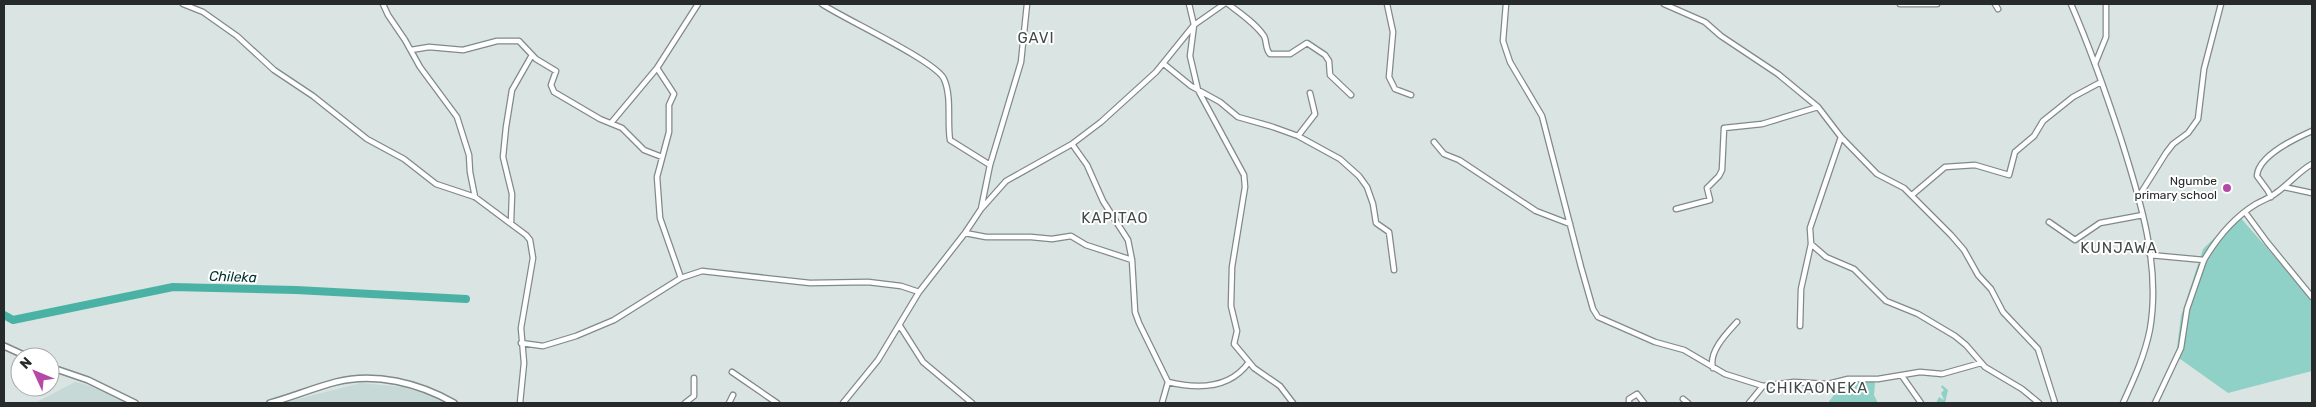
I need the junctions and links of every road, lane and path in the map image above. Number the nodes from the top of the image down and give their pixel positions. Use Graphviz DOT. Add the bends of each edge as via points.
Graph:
graph roads {
  1 [pos="183,4"];
  2 [pos="383,4"];
  3 [pos="698,4"];
  4 [pos="822,4"];
  5 [pos="1027,4"];
  6 [pos="1189,4"];
  7 [pos="1224,4"];
  8 [pos="1228,4"];
  9 [pos="1387,4"];
  10 [pos="1506,4"];
  11 [pos="1664,4"];
  12 [pos="1900,4"];
  13 [pos="1937,4"];
  14 [pos="1995,4"];
  15 [pos="2071,4"];
  16 [pos="2106,4"];
  17 [pos="2221,4"];
  18 [pos="1998,9"];
  19 [pos="1194,25"];
  20 [pos="411,50"];
  21 [pos="532,55"];
  22 [pos="1164,64"];
  23 [pos="2095,64"];
  24 [pos="657,68"];
  25 [pos="2102,82"];
  26 [pos="1198,90"];
  27 [pos="1310,93"];
  28 [pos="1351,95"];
  29 [pos="1411,95"];
  30 [pos="1818,108"];
  31 [pos="611,123"];
  32 [pos="2312,130"];
  33 [pos="1298,136"];
  34 [pos="1841,137"];
  35 [pos="1434,142"];
  36 [pos="1072,144"];
  37 [pos="662,157"];
  38 [pos="2312,164"];
  39 [pos="990,166"];
  40 [pos="2284,187"];
  41 [pos="2312,193"];
  42 [pos="1912,195"];
  43 [pos="2139,196"];
  44 [pos="475,197"];
  45 [pos="2270,197"];
  46 [pos="981,209"];
  47 [pos="1676,209"];
  48 [pos="2245,212"];
  49 [pos="2143,215"];
  50 [pos="511,222"];
  51 [pos="2049,222"];
  52 [pos="1570,224"];
  53 [pos="965,233"];
  54 [pos="1811,244"];
  55 [pos="2150,255"];
  56 [pos="1132,260"];
  57 [pos="2204,260"];
  58 [pos="1394,270"];
  59 [pos="681,278"];
  60 [pos="919,292"];
  61 [pos="2312,297"];
  62 [pos="1738,322"];
  63 [pos="900,326"];
  64 [pos="1800,326"];
  65 [pos="521,343"];
  66 [pos="1249,362"];
  67 [pos="1981,363"];
  68 [pos="1254,368"];
  69 [pos="1713,368"];
  70 [pos="1244,369"];
  71 [pos="60,370"];
  72 [pos="732,372"];
  73 [pos="1902,376"];
  74 [pos="694,378"];
  75 [pos="1168,382"];
  76 [pos="1763,386"];
  77 [pos="733,396"];
  78 [pos="1683,399"];
  79 [pos="135,403"];
  80 [pos="270,403"];
  81 [pos="454,403"];
  82 [pos="520,403"];
  83 [pos="685,403"];
  84 [pos="729,403"];
  85 [pos="777,403"];
  86 [pos="843,403"];
  87 [pos="972,403"];
  88 [pos="1162,403"];
  89 [pos="1293,403"];
  90 [pos="1629,403"];
  91 [pos="1644,403"];
  92 [pos="1688,403"];
  93 [pos="1749,403"];
  94 [pos="1921,403"];
  95 [pos="2039,403"];
  96 [pos="2055,403"];
  97 [pos="2122,403"];
  98 [pos="2155,403"];
  1 -- 44 [label="street" via="203,12 237,36 280,74 436,184"];
  2 -- 20 [label="street"];
  3 -- 24 [label="street"];
  4 -- 39 [label="street" via="939,72 945,81 950,140"];
  5 -- 39 [label="street" via="1021,62"];
  6 -- 19 [label="street"];
  7 -- 19 [label="street"];
  8 -- 28 [label="street" via="1265,37 1270,54 1290,54 1307,43 1319,50 1329,61 1330,75"];
  9 -- 29 [label="street" via="1393,32 1389,77 1395,89"];
  10 -- 52 [label="street" via="1503,41 1510,62 1542,116"];
  11 -- 30 [label="street" via="1704,22 1772,69"];
  12 -- 13 [label="street"];
  14 -- 18 [label="street"];
  15 -- 23 [label="street"];
  16 -- 23 [label="street" via="2106,37"];
  17 -- 43 [label="street" via="2204,68 2198,119 2166,153"];
  19 -- 22 [label="street"];
  19 -- 26 [label="street" via="1190,56"];
  20 -- 21 [label="street" via="429,47 462,50 497,41 519,41"];
  20 -- 44 [label="street" via="457,117 469,155"];
  21 -- 31 [label="street" via="556,71 551,85 554,92"];
  21 -- 50 [label="street" via="512,90 506,127 503,157 512,194"];
  22 -- 26 [label="street"];
  22 -- 36 [label="street"];
  23 -- 25 [label="street"];
  24 -- 31 [label="street"];
  24 -- 37 [label="street" via="674,94 669,105 670,132"];
  25 -- 42 [label="street" via="2073,97 2043,121 2034,136 2015,152 2009,175 1975,165 1945,167"];
  25 -- 43 [label="street"];
  26 -- 33 [label="street" via="1238,117"];
  26 -- 66 [label="street" via="1244,175 1245,187 1232,268 1231,306 1237,331 1234,344"];
  27 -- 33 [label="street" via="1315,114"];
  30 -- 34 [label="street"];
  30 -- 47 [label="street" via="1762,124 1724,128 1722,170 1707,188 1710,200"];
  31 -- 37 [label="street" via="628,132 644,150"];
  32 -- 45 [label="street" via="2270,155 2259,168 2257,176"];
  33 -- 58 [label="street" via="1340,159 1360,176 1371,196 1376,223 1389,232"];
  34 -- 42 [label="street" via="1878,174"];
  34 -- 54 [label="street" via="1810,228"];
  35 -- 52 [label="street" via="1448,156 1536,211"];
  36 -- 46 [label="street" via="1011,177"];
  36 -- 56 [label="street" via="1090,169 1103,201 1128,240"];
  37 -- 59 [label="street" via="657,178 658,210"];
  38 -- 40 [label="street"];
  39 -- 46 [label="street"];
  40 -- 41 [label="street"];
  40 -- 45 [label="street"];
  42 -- 96 [label="street" via="1964,250 2003,312 2038,349"];
  43 -- 49 [label="street"];
  44 -- 50 [label="street"];
  45 -- 48 [label="street"];
  46 -- 53 [label="street"];
  48 -- 57 [label="street" via="2225,230"];
  48 -- 61 [label="street"];
  49 -- 51 [label="street" via="2100,223 2075,240"];
  49 -- 55 [label="street"];
  50 -- 65 [label="street" via="530,240 533,258 522,316"];
  52 -- 69 [label="street" via="1596,315 1662,345 1684,350"];
  53 -- 56 [label="street" via="1052,240 1071,236 1086,245"];
  53 -- 60 [label="street"];
  54 -- 64 [label="street" via="1801,289"];
  54 -- 67 [label="street" via="1826,257 1854,269 1889,303 1918,314 1955,336"];
  55 -- 57 [label="street"];
  55 -- 97 [label="street" via="2150,328 2143,356"];
  56 -- 75 [label="street" via="1135,312"];
  57 -- 98 [label="street" via="2187,309 2181,348"];
  59 -- 60 [label="street" via="708,271 810,283 868,282"];
  59 -- 65 [label="street" via="614,320 576,336 543,346"];
  60 -- 63 [label="street"];
  62 -- 69 [label="street" via="1714,354"];
  63 -- 86 [label="street" via="878,360"];
  63 -- 87 [label="street" via="923,362"];
  65 -- 82 [label="street" via="524,363"];
  66 -- 68 [label="street"];
  66 -- 70 [label="street"];
  67 -- 73 [label="street" via="1942,374 1920,372"];
  67 -- 95 [label="street"];
  68 -- 70 [label="street"];
  68 -- 89 [label="street" via="1280,386"];
  69 -- 76 [label="street"];
  70 -- 75 [label="street" via="1216,386"];
  71 -- 79 [label="street"];
  72 -- 85 [label="street"];
  73 -- 76 [label="street" via="1848,379 1828,384 1794,382"];
  73 -- 94 [label="street"];
  74 -- 83 [label="street" via="694,396"];
  75 -- 88 [label="street"];
  76 -- 93 [label="street"];
  77 -- 84 [label="street"];
  78 -- 92 [label="street"];
  80 -- 81 [label="street" via="336,382 371,379 418,385"];
  90 -- 91 [label="street" via="1629,398 1637,394"];
}
